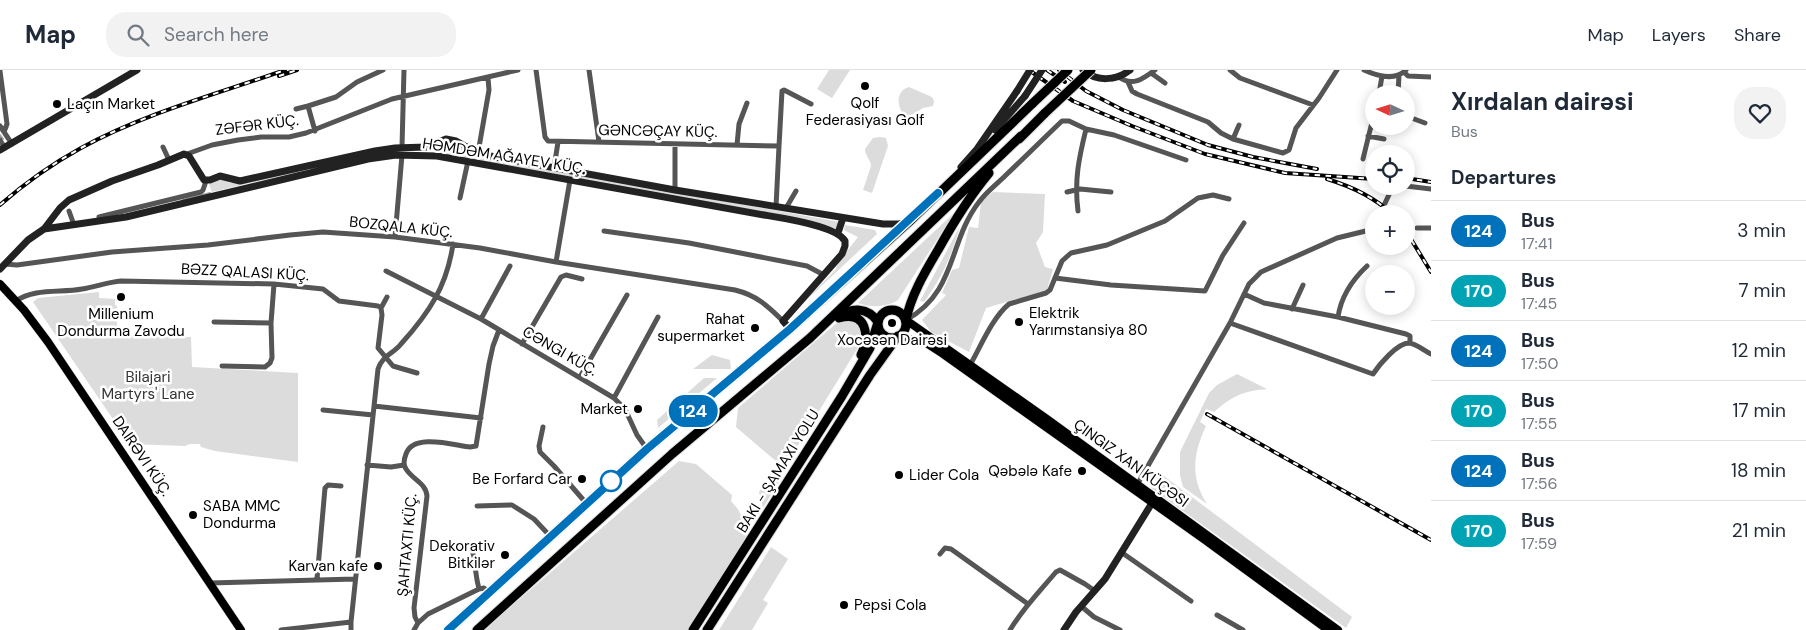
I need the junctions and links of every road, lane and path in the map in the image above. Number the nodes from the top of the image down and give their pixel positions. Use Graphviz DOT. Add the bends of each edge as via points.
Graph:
graph roads {
  1 [pos="137,70"];
  2 [pos="383,70"];
  3 [pos="404,70"];
  4 [pos="518,70"];
  5 [pos="536,70"];
  6 [pos="588,70"];
  7 [pos="1030,70"];
  8 [pos="1042,70"];
  9 [pos="1068,70"];
  10 [pos="1083,70"];
  11 [pos="1091,70"];
  12 [pos="1130,70"];
  13 [pos="1230,70"];
  14 [pos="1337,70"];
  15 [pos="1364,70"];
  16 [pos="0,71"];
  17 [pos="1153,71"];
  18 [pos="1403,72"];
  19 [pos="1382,76"];
  20 [pos="1119,77"];
  21 [pos="1431,77"];
  22 [pos="488,78"];
  23 [pos="1128,82"];
  24 [pos="1165,83"];
  25 [pos="1380,85"];
  26 [pos="1400,85"];
  27 [pos="403,96"];
  28 [pos="747,103"];
  29 [pos="811,104"];
  30 [pos="1313,105"];
  31 [pos="308,106"];
  32 [pos="296,109"];
  33 [pos="1415,120"];
  34 [pos="1424,123"];
  35 [pos="1239,125"];
  36 [pos="0,126"];
  37 [pos="1086,129"];
  38 [pos="315,131"];
  39 [pos="4,132"];
  40 [pos="1021,136"];
  41 [pos="1368,136"];
  42 [pos="1233,139"];
  43 [pos="1384,139"];
  44 [pos="0,140"];
  45 [pos="558,142"];
  46 [pos="599,142"];
  47 [pos="675,145"];
  48 [pos="737,145"];
  49 [pos="779,146"];
  50 [pos="5,147"];
  51 [pos="162,147"];
  52 [pos="977,149"];
  53 [pos="402,151"];
  54 [pos="478,153"];
  55 [pos="187,154"];
  56 [pos="1363,158"];
  57 [pos="169,160"];
  58 [pos="1186,160"];
  59 [pos="468,161"];
  60 [pos="554,168"];
  61 [pos="570,180"];
  62 [pos="206,181"];
  63 [pos="1415,187"];
  64 [pos="1431,189"];
  65 [pos="675,190"];
  66 [pos="1075,190"];
  67 [pos="796,191"];
  68 [pos="1067,192"];
  69 [pos="1111,192"];
  70 [pos="938,193"];
  71 [pos="460,198"];
  72 [pos="1229,199"];
  73 [pos="776,207"];
  74 [pos="786,208"];
  75 [pos="1078,210"];
  76 [pos="69,211"];
  77 [pos="99,217"];
  78 [pos="843,218"];
  79 [pos="909,222"];
  80 [pos="1244,223"];
  81 [pos="74,225"];
  82 [pos="1416,228"];
  83 [pos="1431,228"];
  84 [pos="44,229"];
  85 [pos="604,231"];
  86 [pos="1365,231"];
  87 [pos="838,234"];
  88 [pos="395,237"];
  89 [pos="453,244"];
  90 [pos="556,262"];
  91 [pos="3,266"];
  92 [pos="510,266"];
  93 [pos="1365,269"];
  94 [pos="386,272"];
  95 [pos="824,276"];
  96 [pos="1055,278"];
  97 [pos="582,279"];
  98 [pos="274,284"];
  99 [pos="1303,285"];
  100 [pos="2,289"];
  101 [pos="1244,294"];
  102 [pos="627,295"];
  103 [pos="437,297"];
  104 [pos="387,298"];
  105 [pos="16,301"];
  106 [pos="381,308"];
  107 [pos="1292,309"];
  108 [pos="658,317"];
  109 [pos="836,318"];
  110 [pos="1338,318"];
  111 [pos="481,319"];
  112 [pos="906,320"];
  113 [pos="783,321"];
  114 [pos="214,322"];
  115 [pos="272,322"];
  116 [pos="878,322"];
  117 [pos="1230,323"];
  118 [pos="790,329"];
  119 [pos="499,330"];
  120 [pos="898,336"];
  121 [pos="810,338"];
  122 [pos="522,344"];
  123 [pos="1410,344"];
  124 [pos="1431,354"];
  125 [pos="384,357"];
  126 [pos="970,365"];
  127 [pos="222,366"];
  128 [pos="416,374"];
  129 [pos="580,377"];
  130 [pos="842,396"];
  131 [pos="614,398"];
  132 [pos="374,406"];
  133 [pos="323,410"];
  134 [pos="372,415"];
  135 [pos="482,418"];
  136 [pos="543,427"];
  137 [pos="647,449"];
  138 [pos="367,465"];
  139 [pos="404,465"];
  140 [pos="1137,485"];
  141 [pos="340,486"];
  142 [pos="586,503"];
  143 [pos="1152,503"];
  144 [pos="477,506"];
  145 [pos="550,536"];
  146 [pos="472,546"];
  147 [pos="1121,552"];
  148 [pos="940,554"];
  149 [pos="355,578"];
  150 [pos="317,579"];
  151 [pos="210,583"];
  152 [pos="484,590"];
  153 [pos="1095,591"];
  154 [pos="1191,601"];
  155 [pos="1028,604"];
  156 [pos="1081,606"];
  157 [pos="1217,614"];
  158 [pos="351,622"];
  159 [pos="418,624"];
  160 [pos="240,628"];
  161 [pos="709,628"];
  162 [pos="1325,629"];
  163 [pos="281,630"];
  164 [pos="351,630"];
  165 [pos="414,630"];
  166 [pos="448,630"];
  167 [pos="477,630"];
  168 [pos="693,630"];
  169 [pos="1010,630"];
  170 [pos="1064,630"];
  171 [pos="1120,630"];
  172 [pos="1243,630"];
  173 [pos="1338,630"];
  1 -- 50 [label="street"];
  2 -- 31 [label="street" via="336,97"];
  3 -- 27 [label="street"];
  4 -- 22 [label="street, ZƏFƏR KÜÇ."];
  5 -- 45 [label="street" via="545,137 548,141"];
  6 -- 46 [label="street"];
  7 -- 52 [label="street, bridge"];
  8 -- 52 [label="street, bridge" via="1025,96"];
  9 -- 70 [label="highway, bridge"];
  10 -- 20 [label="street" via="1094,77"];
  11 -- 40 [label="highway, bridge"];
  12 -- 20 [label="street"];
  13 -- 30 [label="street" via="1240,78"];
  14 -- 30 [label="street"];
  15 -- 19 [label="street"];
  16 -- 39 [label="street" via="6,124"];
  17 -- 23 [label="street" via="1140,80"];
  17 -- 24 [label="street"];
  18 -- 19 [label="street"];
  18 -- 21 [label="street" via="1408,76"];
  18 -- 26 [label="street"];
  19 -- 25 [label="street"];
  20 -- 23 [label="street"];
  22 -- 27 [label="street, ZƏFƏR KÜÇ."];
  22 -- 54 [label="street" via="489,90"];
  23 -- 42 [label="street" via="1137,94 1208,122"];
  27 -- 38 [label="street, ZƏFƏR KÜÇ."];
  27 -- 53 [label="street"];
  28 -- 48 [label="street" via="739,124"];
  29 -- 49 [label="street" via="782,91"];
  30 -- 42 [label="street" via="1296,128 1286,153"];
  31 -- 32 [label="street"];
  31 -- 38 [label="street"];
  33 -- 34 [label="street"];
  35 -- 42 [label="street"];
  36 -- 39 [label="street"];
  37 -- 58 [label="street"];
  37 -- 66 [label="street"];
  37 -- 112 [label="street" via="1062,121 980,200 967,220 952,263 935,296 925,308"];
  38 -- 55 [label="street, ZƏFƏR KÜÇ." via="289,137 250,138 212,145"];
  39 -- 50 [label="street"];
  40 -- 112 [label="highway" via="979,186 952,225 916,290"];
  40 -- 121 [label="highway"];
  41 -- 43 [label="street"];
  41 -- 56 [label="street"];
  44 -- 50 [label="street"];
  45 -- 46 [label="street, GƏNCƏÇAY KÜÇ."];
  45 -- 60 [label="street"];
  46 -- 47 [label="street, GƏNCƏÇAY KÜÇ."];
  47 -- 48 [label="street, GƏNCƏÇAY KÜÇ."];
  47 -- 65 [label="street"];
  48 -- 49 [label="street, GƏNCƏÇAY KÜÇ."];
  49 -- 73 [label="street"];
  51 -- 57 [label="street"];
  52 -- 70 [label="street"];
  53 -- 54 [label="street" via="446,139"];
  53 -- 59 [label="street, HƏMDƏM AĞAYEV KÜÇ."];
  53 -- 62 [label="street" via="375,151 242,180 220,176"];
  53 -- 81 [label="street, HƏMDƏM AĞAYEV KÜÇ." via="126,217"];
  53 -- 88 [label="street"];
  54 -- 60 [label="street"];
  55 -- 57 [label="street, ZƏFƏR KÜÇ."];
  55 -- 62 [label="street"];
  57 -- 84 [label="street, ZƏFƏR KÜÇ." via="112,181 63,205"];
  59 -- 61 [label="street, HƏMDƏM AĞAYEV KÜÇ."];
  59 -- 71 [label="street"];
  60 -- 65 [label="street"];
  61 -- 87 [label="street, HƏMDƏM AĞAYEV KÜÇ." via="782,218"];
  61 -- 90 [label="street"];
  62 -- 77 [label="street" via="201,192"];
  63 -- 64 [label="street"];
  65 -- 73 [label="street"];
  66 -- 68 [label="street"];
  66 -- 69 [label="street"];
  66 -- 75 [label="street"];
  67 -- 74 [label="street"];
  70 -- 79 [label="highway"];
  72 -- 96 [label="street" via="1213,195 1198,198 1165,221 1115,242 1071,253 1062,261"];
  73 -- 74 [label="street"];
  74 -- 78 [label="street"];
  76 -- 81 [label="street"];
  78 -- 79 [label="street" via="890,224"];
  78 -- 87 [label="street"];
  79 -- 118 [label="highway"];
  80 -- 96 [label="street" via="1205,291"];
  81 -- 84 [label="street, HƏMDƏM AĞAYEV KÜÇ."];
  82 -- 83 [label="street"];
  84 -- 91 [label="street" via="28,240"];
  85 -- 95 [label="street" via="798,264 813,268"];
  86 -- 101 [label="street" via="1337,238 1262,272 1252,279"];
  87 -- 95 [label="street" via="845,241 844,250"];
  88 -- 89 [label="street, BOZQALA KÜÇ."];
  88 -- 91 [label="street, BOZQALA KÜÇ." via="312,232"];
  89 -- 90 [label="street, BOZQALA KÜÇ."];
  89 -- 103 [label="street"];
  90 -- 113 [label="street, BOZQALA KÜÇ." via="747,293 767,305"];
  92 -- 111 [label="street"];
  93 -- 110 [label="street" via="1341,301"];
  94 -- 103 [label="street, CƏNGI KÜÇ."];
  95 -- 113 [label="street"];
  96 -- 126 [label="street" via="1046,293 1006,307"];
  97 -- 122 [label="street" via="561,277"];
  98 -- 105 [label="street" via="121,281 80,290 32,293"];
  98 -- 106 [label="street" via="322,289 339,301"];
  98 -- 115 [label="street"];
  99 -- 107 [label="street"];
  100 -- 105 [label="main road, DAIRƏVI KÜÇ."];
  101 -- 107 [label="street" via="1264,303"];
  101 -- 117 [label="street"];
  102 -- 129 [label="street"];
  103 -- 111 [label="street, CƏNGI KÜÇ."];
  103 -- 125 [label="street" via="399,346"];
  104 -- 106 [label="street"];
  105 -- 151 [label="main road, DAIRƏVI KÜÇ." via="48,342"];
  106 -- 125 [label="street" via="378,345"];
  107 -- 110 [label="street"];
  108 -- 131 [label="street"];
  109 -- 116 [label="highway" via="855,309 870,314"];
  109 -- 121 [label="highway"];
  109 -- 130 [label="highway" via="856,318 866,333 864,348"];
  110 -- 123 [label="street" via="1406,334 1410,336"];
  111 -- 119 [label="street, CƏNGI KÜÇ."];
  112 -- 116 [label="highway" via="900,312 891,309 882,314"];
  112 -- 120 [label="highway" via="904,331"];
  112 -- 126 [label="main road, ÇINGIZ XAN KÜÇƏSI"];
  113 -- 118 [label="street"];
  114 -- 115 [label="street"];
  115 -- 127 [label="street" via="270,364 266,367"];
  116 -- 120 [label="highway" via="884,335"];
  116 -- 130 [label="highway" via="870,348"];
  117 -- 123 [label="street" via="1372,374 1401,346"];
  117 -- 140 [label="street"];
  118 -- 137 [label="highway"];
  119 -- 122 [label="street, CƏNGI KÜÇ."];
  119 -- 135 [label="street" via="489,364"];
  120 -- 143 [label="main road, ÇINGIZ XAN KÜÇƏSI" via="932,347"];
  120 -- 161 [label="highway" via="870,374"];
  121 -- 167 [label="highway" via="672,454"];
  122 -- 129 [label="street, CƏNGI KÜÇ."];
  123 -- 124 [label="street"];
  125 -- 128 [label="street" via="393,366"];
  125 -- 132 [label="street" via="378,369"];
  126 -- 140 [label="main road, ÇINGIZ XAN KÜÇƏSI"];
  129 -- 131 [label="street, CƏNGI KÜÇ."];
  130 -- 168 [label="highway"];
  131 -- 137 [label="street, CƏNGI KÜÇ." via="623,405 637,436"];
  132 -- 134 [label="street"];
  132 -- 135 [label="street"];
  133 -- 134 [label="street"];
  134 -- 138 [label="street"];
  135 -- 139 [label="street" via="476,446 420,442 406,452"];
  136 -- 142 [label="street" via="540,452"];
  137 -- 142 [label="highway"];
  138 -- 139 [label="street"];
  138 -- 149 [label="street"];
  139 -- 159 [label="street" via="424,487 427,496 414,608"];
  140 -- 173 [label="main road, ÇINGIZ XAN KÜÇƏSI"];
  141 -- 150 [label="street" via="328,485 325,488"];
  142 -- 145 [label="highway"];
  143 -- 147 [label="street"];
  143 -- 162 [label="main road, ÇINGIZ XAN KÜÇƏSI"];
  144 -- 145 [label="street" via="512,505 534,519"];
  145 -- 152 [label="highway"];
  146 -- 152 [label="street" via="477,580"];
  147 -- 153 [label="street"];
  147 -- 154 [label="street"];
  148 -- 155 [label="street" via="945,548 952,548"];
  149 -- 150 [label="street"];
  149 -- 158 [label="street"];
  150 -- 151 [label="street"];
  151 -- 160 [label="main road, DAIRƏVI KÜÇ."];
  152 -- 159 [label="street" via="428,614"];
  152 -- 166 [label="highway"];
  153 -- 155 [label="street" via="1060,570"];
  153 -- 156 [label="street"];
  155 -- 169 [label="street"];
  156 -- 170 [label="street"];
  156 -- 171 [label="street" via="1094,617"];
  157 -- 172 [label="street"];
  158 -- 163 [label="street"];
  158 -- 164 [label="street"];
  159 -- 165 [label="street"];
}
